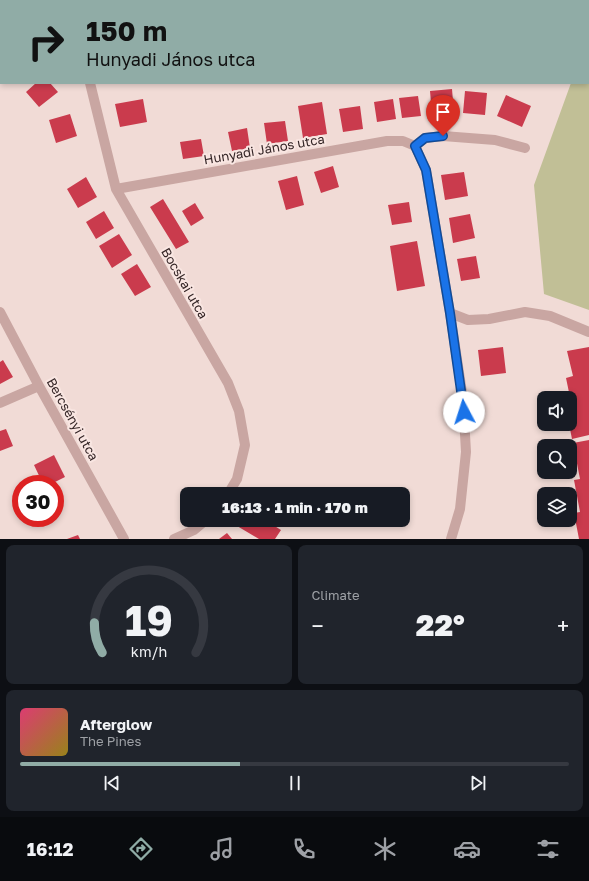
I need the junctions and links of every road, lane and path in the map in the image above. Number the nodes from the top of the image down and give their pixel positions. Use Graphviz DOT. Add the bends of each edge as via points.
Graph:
graph roads {
  1 [pos="90,84"];
  2 [pos="415,146"];
  3 [pos="525,148"];
  4 [pos="116,189"];
  5 [pos="0,312"];
  6 [pos="450,313"];
  7 [pos="589,332"];
  8 [pos="39,386"];
  9 [pos="0,403"];
  10 [pos="232,487"];
  11 [pos="198,527"];
  12 [pos="124,539"];
  13 [pos="174,539"];
  14 [pos="451,539"];
  1 -- 4 [label="street, Bocskai utca"];
  2 -- 3 [label="street" via="425,138 443,136 495,140"];
  2 -- 4 [label="street, Hunyadi János utca" via="403,141 386,141"];
  2 -- 6 [label="street" via="426,170"];
  4 -- 10 [label="street, Bocskai utca" via="228,383 239,411 245,445 237,479"];
  5 -- 8 [label="street, Bercsényi utca"];
  6 -- 7 [label="street" via="468,320 524,312 550,316"];
  6 -- 14 [label="street" via="463,399 466,452 460,509"];
  8 -- 9 [label="street"];
  8 -- 12 [label="street, Bercsényi utca"];
  11 -- 13 [label="street"];
}
